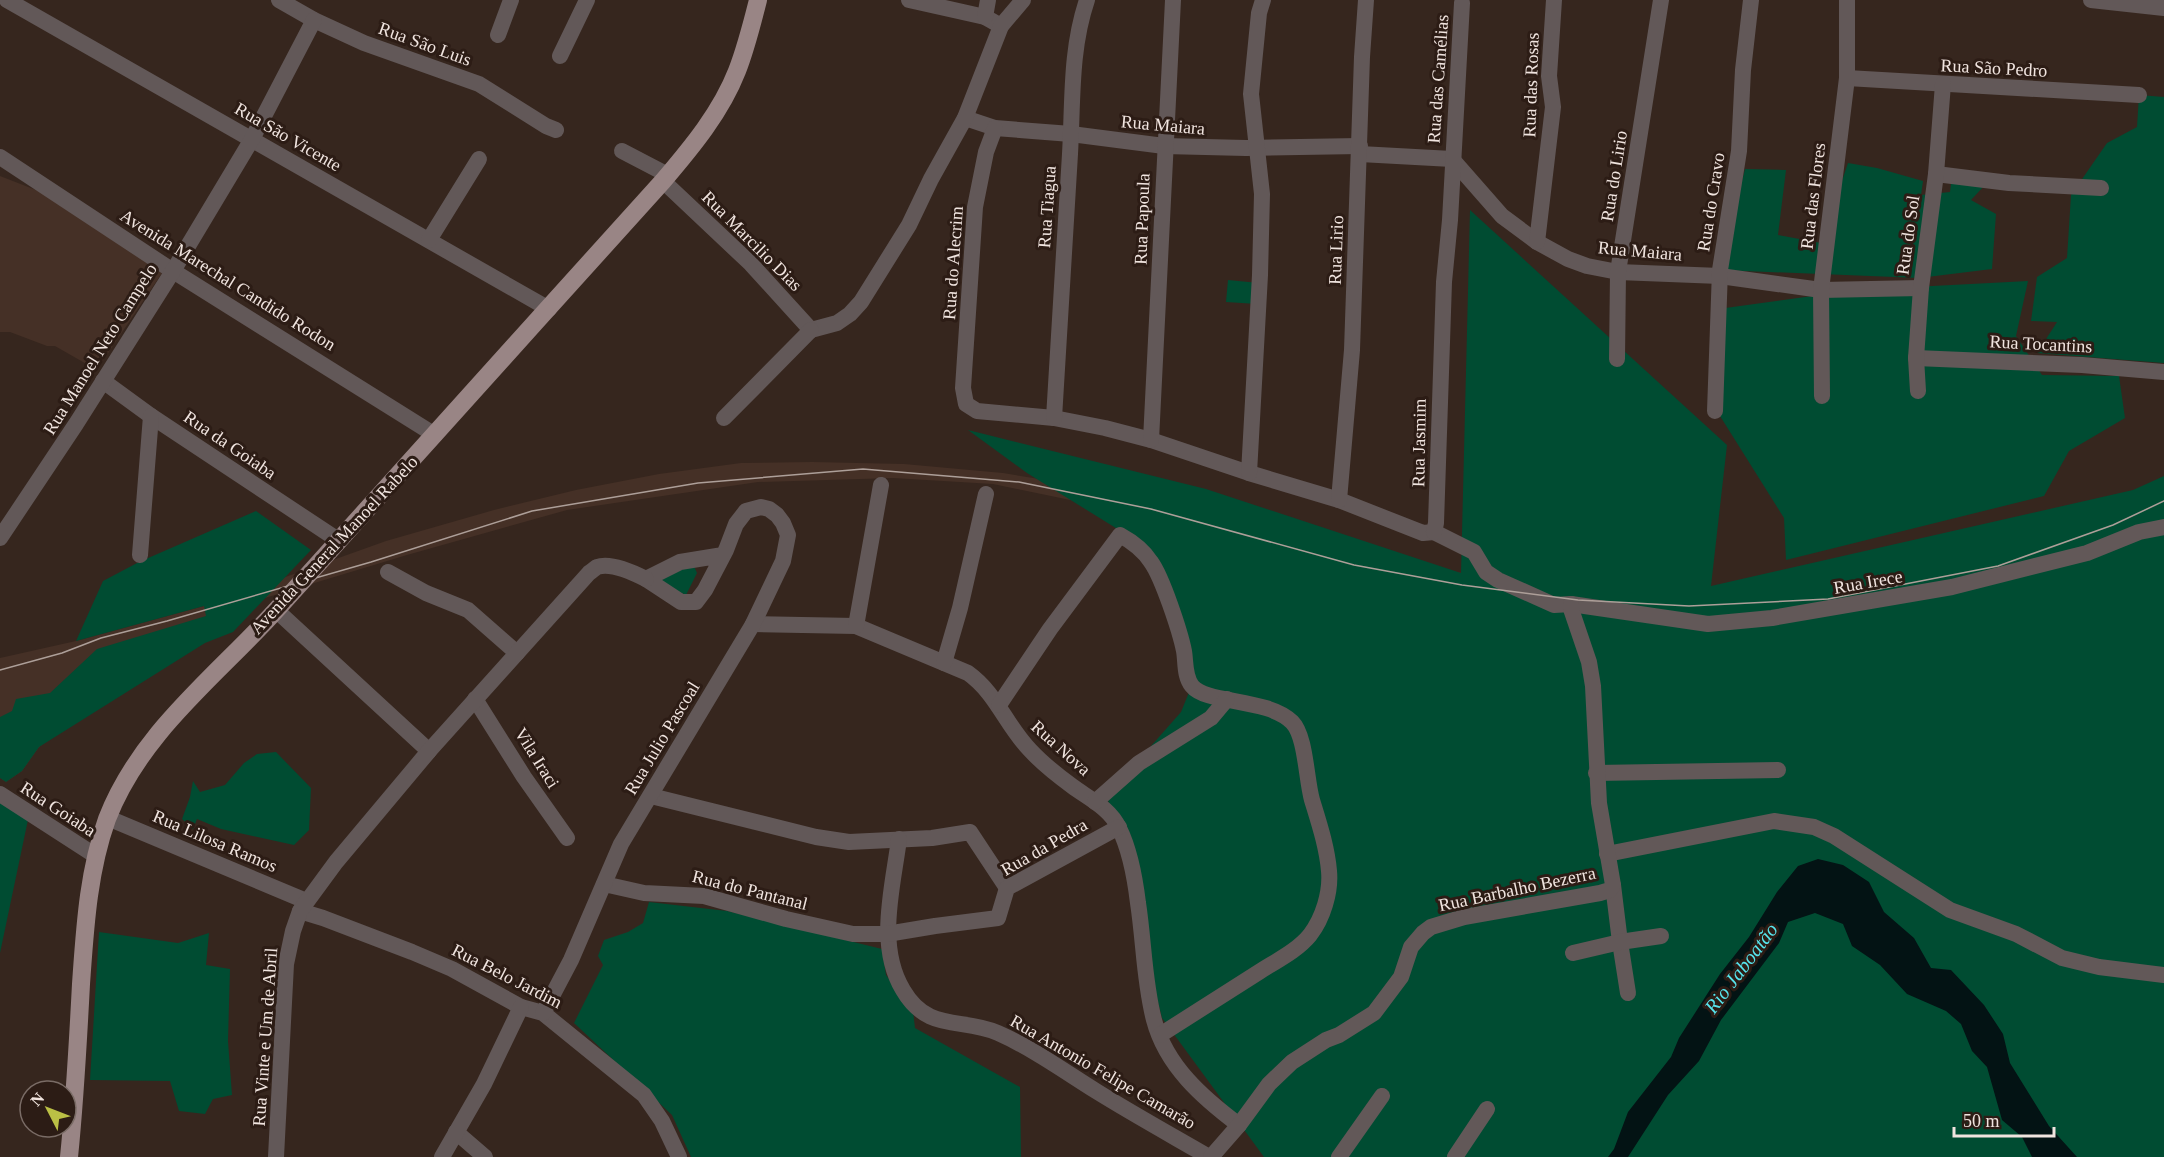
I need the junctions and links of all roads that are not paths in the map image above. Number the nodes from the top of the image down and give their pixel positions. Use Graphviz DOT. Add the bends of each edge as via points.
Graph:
graph roads {
  1 [pos="7,0"];
  2 [pos="279,0"];
  3 [pos="511,0"];
  4 [pos="587,0"];
  5 [pos="758,0"];
  6 [pos="909,0"];
  7 [pos="988,0"];
  8 [pos="1023,0"];
  9 [pos="1087,0"];
  10 [pos="1173,0"];
  11 [pos="1263,0"];
  12 [pos="1366,0"];
  13 [pos="1554,0"];
  14 [pos="1661,0"];
  15 [pos="1751,0"];
  16 [pos="1847,0"];
  17 [pos="2091,0"];
  18 [pos="1463,1"];
  19 [pos="2164,8"];
  20 [pos="985,17"];
  21 [pos="314,20"];
  22 [pos="1000,26"];
  23 [pos="498,35"];
  24 [pos="560,56"];
  25 [pos="1847,78"];
  26 [pos="1943,84"];
  27 [pos="2139,95"];
  28 [pos="965,118"];
  29 [pos="995,128"];
  30 [pos="556,130"];
  31 [pos="1071,134"];
  32 [pos="252,139"];
  33 [pos="1164,146"];
  34 [pos="1258,147"];
  35 [pos="1360,150"];
  36 [pos="622,151"];
  37 [pos="0,157"];
  38 [pos="479,159"];
  39 [pos="1452,159"];
  40 [pos="1936,174"];
  41 [pos="666,178"];
  42 [pos="2101,188"];
  43 [pos="429,240"];
  44 [pos="1537,242"];
  45 [pos="173,271"];
  46 [pos="1618,272"];
  47 [pos="1720,276"];
  48 [pos="1921,288"];
  49 [pos="1821,290"];
  50 [pos="549,309"];
  51 [pos="811,330"];
  52 [pos="1617,358"];
  53 [pos="1916,358"];
  54 [pos="2164,372"];
  55 [pos="103,381"];
  56 [pos="1918,391"];
  57 [pos="1822,396"];
  58 [pos="1715,411"];
  59 [pos="151,416"];
  60 [pos="724,417"];
  61 [pos="1054,418"];
  62 [pos="435,435"];
  63 [pos="1151,440"];
  64 [pos="1249,473"];
  65 [pos="881,485"];
  66 [pos="986,494"];
  67 [pos="1339,500"];
  68 [pos="746,511"];
  69 [pos="2164,527"];
  70 [pos="1434,532"];
  71 [pos="0,538"];
  72 [pos="338,540"];
  73 [pos="140,555"];
  74 [pos="723,555"];
  75 [pos="388,572"];
  76 [pos="646,579"];
  77 [pos="1571,604"];
  78 [pos="276,610"];
  79 [pos="753,624"];
  80 [pos="856,626"];
  81 [pos="517,652"];
  82 [pos="944,663"];
  83 [pos="475,699"];
  84 [pos="1227,699"];
  85 [pos="999,705"];
  86 [pos="429,751"];
  87 [pos="1778,770"];
  88 [pos="1596,773"];
  89 [pos="0,794"];
  90 [pos="651,796"];
  91 [pos="1095,802"];
  92 [pos="108,818"];
  93 [pos="1119,827"];
  94 [pos="567,838"];
  95 [pos="899,839"];
  96 [pos="1607,854"];
  97 [pos="96,856"];
  98 [pos="604,884"];
  99 [pos="1613,885"];
  100 [pos="1007,888"];
  101 [pos="303,906"];
  102 [pos="887,934"];
  103 [pos="1660,936"];
  104 [pos="1620,942"];
  105 [pos="1573,953"];
  106 [pos="2164,975"];
  107 [pos="1628,993"];
  108 [pos="521,1007"];
  109 [pos="543,1013"];
  110 [pos="1160,1035"];
  111 [pos="1382,1096"];
  112 [pos="1486,1109"];
  113 [pos="1239,1125"];
  114 [pos="456,1132"];
  115 [pos="69,1157"];
  116 [pos="276,1157"];
  117 [pos="442,1157"];
  118 [pos="485,1157"];
  119 [pos="679,1157"];
  120 [pos="1210,1157"];
  121 [pos="1339,1157"];
  122 [pos="1455,1157"];
  1 -- 32 [label="street, Rua São Vicente"];
  2 -- 21 [label="street, Rua São Luis"];
  3 -- 23 [label="street"];
  4 -- 24 [label="street"];
  5 -- 41 [label="main road, Avenida General Manoel Rabelo" via="728,91 707,126"];
  6 -- 20 [label="street"];
  7 -- 20 [label="street"];
  8 -- 22 [label="street"];
  9 -- 31 [label="street, Rua Tiagua" via="1072,81"];
  10 -- 33 [label="street, Rua Papoula"];
  11 -- 34 [label="street" via="1251,94"];
  12 -- 35 [label="street, Rua Lirio"];
  13 -- 44 [label="street, Rua das Rosas" via="1550,76 1553,107"];
  14 -- 46 [label="street, Rua do Lirio"];
  15 -- 47 [label="street, Rua do Cravo" via="1739,151"];
  16 -- 25 [label="street, Rua das Flores"];
  17 -- 19 [label="street"];
  18 -- 39 [label="street, Rua das Camélias"];
  20 -- 22 [label="street"];
  21 -- 30 [label="street, Rua São Luis" via="397,56 479,84"];
  21 -- 32 [label="street, Rua Manoel Neto Campelo"];
  22 -- 28 [label="street"];
  25 -- 26 [label="street, Rua São Pedro"];
  25 -- 49 [label="street, Rua das Flores"];
  26 -- 27 [label="street, Rua São Pedro"];
  26 -- 40 [label="street, Rua do Sol"];
  28 -- 29 [label="street, Rua Maiara"];
  28 -- 51 [label="street" via="909,225 861,302 837,323"];
  29 -- 31 [label="street, Rua Maiara"];
  29 -- 61 [label="street, Rua do Alecrim" via="975,207 963,388 966,404 977,411"];
  31 -- 33 [label="street, Rua Maiara"];
  31 -- 61 [label="street, Rua Tiagua"];
  32 -- 43 [label="street, Rua São Vicente"];
  32 -- 45 [label="street, Rua Manoel Neto Campelo"];
  33 -- 34 [label="street, Rua Maiara"];
  33 -- 63 [label="street, Rua Papoula"];
  34 -- 35 [label="street, Rua Maiara"];
  34 -- 64 [label="street" via="1262,194 1260,275"];
  35 -- 39 [label="street, Rua Maiara"];
  35 -- 67 [label="street, Rua Lirio" via="1352,350"];
  36 -- 41 [label="street"];
  37 -- 45 [label="street, Avenida Marechal Candido Rodon"];
  38 -- 43 [label="street"];
  39 -- 44 [label="street, Rua Maiara" via="1502,216"];
  39 -- 70 [label="street, Rua Jasmim"];
  40 -- 42 [label="street"];
  40 -- 48 [label="street, Rua do Sol"];
  41 -- 50 [label="main road, Avenida General Manoel Rabelo"];
  41 -- 51 [label="street, Rua Marcilio Dias"];
  43 -- 50 [label="street, Rua São Vicente"];
  44 -- 46 [label="street, Rua Maiara" via="1568,259"];
  45 -- 55 [label="street, Rua Manoel Neto Campelo"];
  45 -- 62 [label="street, Avenida Marechal Candido Rodon"];
  46 -- 47 [label="street, Rua Maiara"];
  46 -- 52 [label="street, Rua do Lirio"];
  47 -- 49 [label="street, Rua Maiara"];
  47 -- 58 [label="street, Rua do Cravo"];
  48 -- 49 [label="street, Rua Maiara"];
  48 -- 53 [label="street, Rua do Sol"];
  49 -- 57 [label="street, Rua das Flores"];
  50 -- 62 [label="main road, Avenida General Manoel Rabelo"];
  51 -- 60 [label="street"];
  53 -- 54 [label="street, Rua Tocantins"];
  53 -- 56 [label="street, Rua do Sol"];
  55 -- 59 [label="street, Rua da Goiaba"];
  55 -- 71 [label="street, Rua Manoel Neto Campelo"];
  59 -- 72 [label="street, Rua da Goiaba"];
  59 -- 73 [label="street"];
  61 -- 63 [label="street"];
  62 -- 72 [label="main road, Avenida General Manoel Rabelo"];
  63 -- 64 [label="street"];
  64 -- 67 [label="street"];
  65 -- 80 [label="street"];
  66 -- 82 [label="street"];
  67 -- 70 [label="street" via="1406,528"];
  68 -- 74 [label="street, Rua Vinte e Um de Abril"];
  68 -- 79 [label="street, Rua Julio Pascoal" via="770,509 788,535 783,561"];
  69 -- 77 [label="street, Rua Irece" via="2139,532 2087,553 1952,586 1772,618 1708,624"];
  70 -- 77 [label="street, Rua Irece" via="1474,552 1485,572 1498,580 1554,605"];
  72 -- 78 [label="main road, Avenida General Manoel Rabelo"];
  74 -- 76 [label="street" via="680,562"];
  74 -- 76 [label="street, Rua Vinte e Um de Abril" via="696,602 681,602"];
  75 -- 81 [label="street" via="468,610"];
  76 -- 81 [label="street, Rua Vinte e Um de Abril" via="615,567 598,567"];
  77 -- 88 [label="street, Rua Barbalho Bezerra" via="1593,686"];
  78 -- 86 [label="street"];
  78 -- 92 [label="main road, Avenida General Manoel Rabelo" via="156,734"];
  79 -- 80 [label="street, Rua Nova"];
  79 -- 90 [label="street, Rua Julio Pascoal"];
  80 -- 82 [label="street, Rua Nova"];
  81 -- 83 [label="street, Rua Vinte e Um de Abril"];
  82 -- 85 [label="street, Rua Nova" via="982,683"];
  83 -- 86 [label="street, Rua Vinte e Um de Abril"];
  83 -- 94 [label="street, Vila Iraci"];
  84 -- 85 [label="street" via="1200,692 1190,684 1184,650 1158,574 1151,561 1120,535"];
  84 -- 91 [label="street" via="1211,718 1139,763"];
  84 -- 110 [label="street" via="1276,712 1299,731 1307,782 1326,852 1328,890 1318,922 1299,945"];
  85 -- 91 [label="street, Rua Nova" via="1030,751"];
  86 -- 101 [label="street, Rua Vinte e Um de Abril"];
  87 -- 88 [label="street"];
  88 -- 96 [label="street, Rua Barbalho Bezerra"];
  89 -- 97 [label="street, Rua Goiaba"];
  90 -- 95 [label="street" via="849,843"];
  90 -- 98 [label="street, Rua Julio Pascoal" via="621,844"];
  91 -- 93 [label="street, Rua Nova"];
  92 -- 97 [label="main road, Avenida General Manoel Rabelo"];
  92 -- 101 [label="street, Rua Lilosa Ramos"];
  93 -- 100 [label="street, Rua da Pedra"];
  93 -- 110 [label="street, Rua Nova" via="1136,887 1148,988"];
  95 -- 100 [label="street" via="970,832"];
  95 -- 102 [label="street"];
  96 -- 99 [label="street, Rua Barbalho Bezerra"];
  96 -- 106 [label="street" via="1774,822 1814,827 1950,910 2016,934 2062,958"];
  97 -- 115 [label="main road, Avenida General Manoel Rabelo" via="84,937"];
  98 -- 102 [label="street, Rua do Pantanal" via="644,893 704,896 853,934"];
  98 -- 109 [label="street, Rua Julio Pascoal"];
  99 -- 104 [label="street"];
  99 -- 113 [label="street, Rua Barbalho Bezerra" via="1600,893 1464,917 1431,927 1411,947 1401,978 1374,1013 1292,1062 1269,1084"];
  100 -- 102 [label="street, Rua da Pedra" via="998,918"];
  101 -- 108 [label="street, Rua Belo Jardim" via="323,918 452,969"];
  101 -- 116 [label="street, Rua Vinte e Um de Abril" via="286,964"];
  102 -- 120 [label="street, Rua Antonio Felipe Camarão" via="894,971 902,990 917,1008 938,1021 983,1027 1009,1038"];
  103 -- 104 [label="street"];
  104 -- 105 [label="street"];
  104 -- 107 [label="street"];
  108 -- 109 [label="street, Rua Belo Jardim"];
  108 -- 114 [label="street"];
  109 -- 119 [label="street, Rua Belo Jardim" via="644,1095"];
  110 -- 113 [label="street, Rua Nova" via="1184,1076"];
  111 -- 121 [label="street"];
  112 -- 122 [label="street"];
  113 -- 120 [label="street, Rua Barbalho Bezerra"];
  114 -- 117 [label="street"];
  114 -- 118 [label="street"];
}
